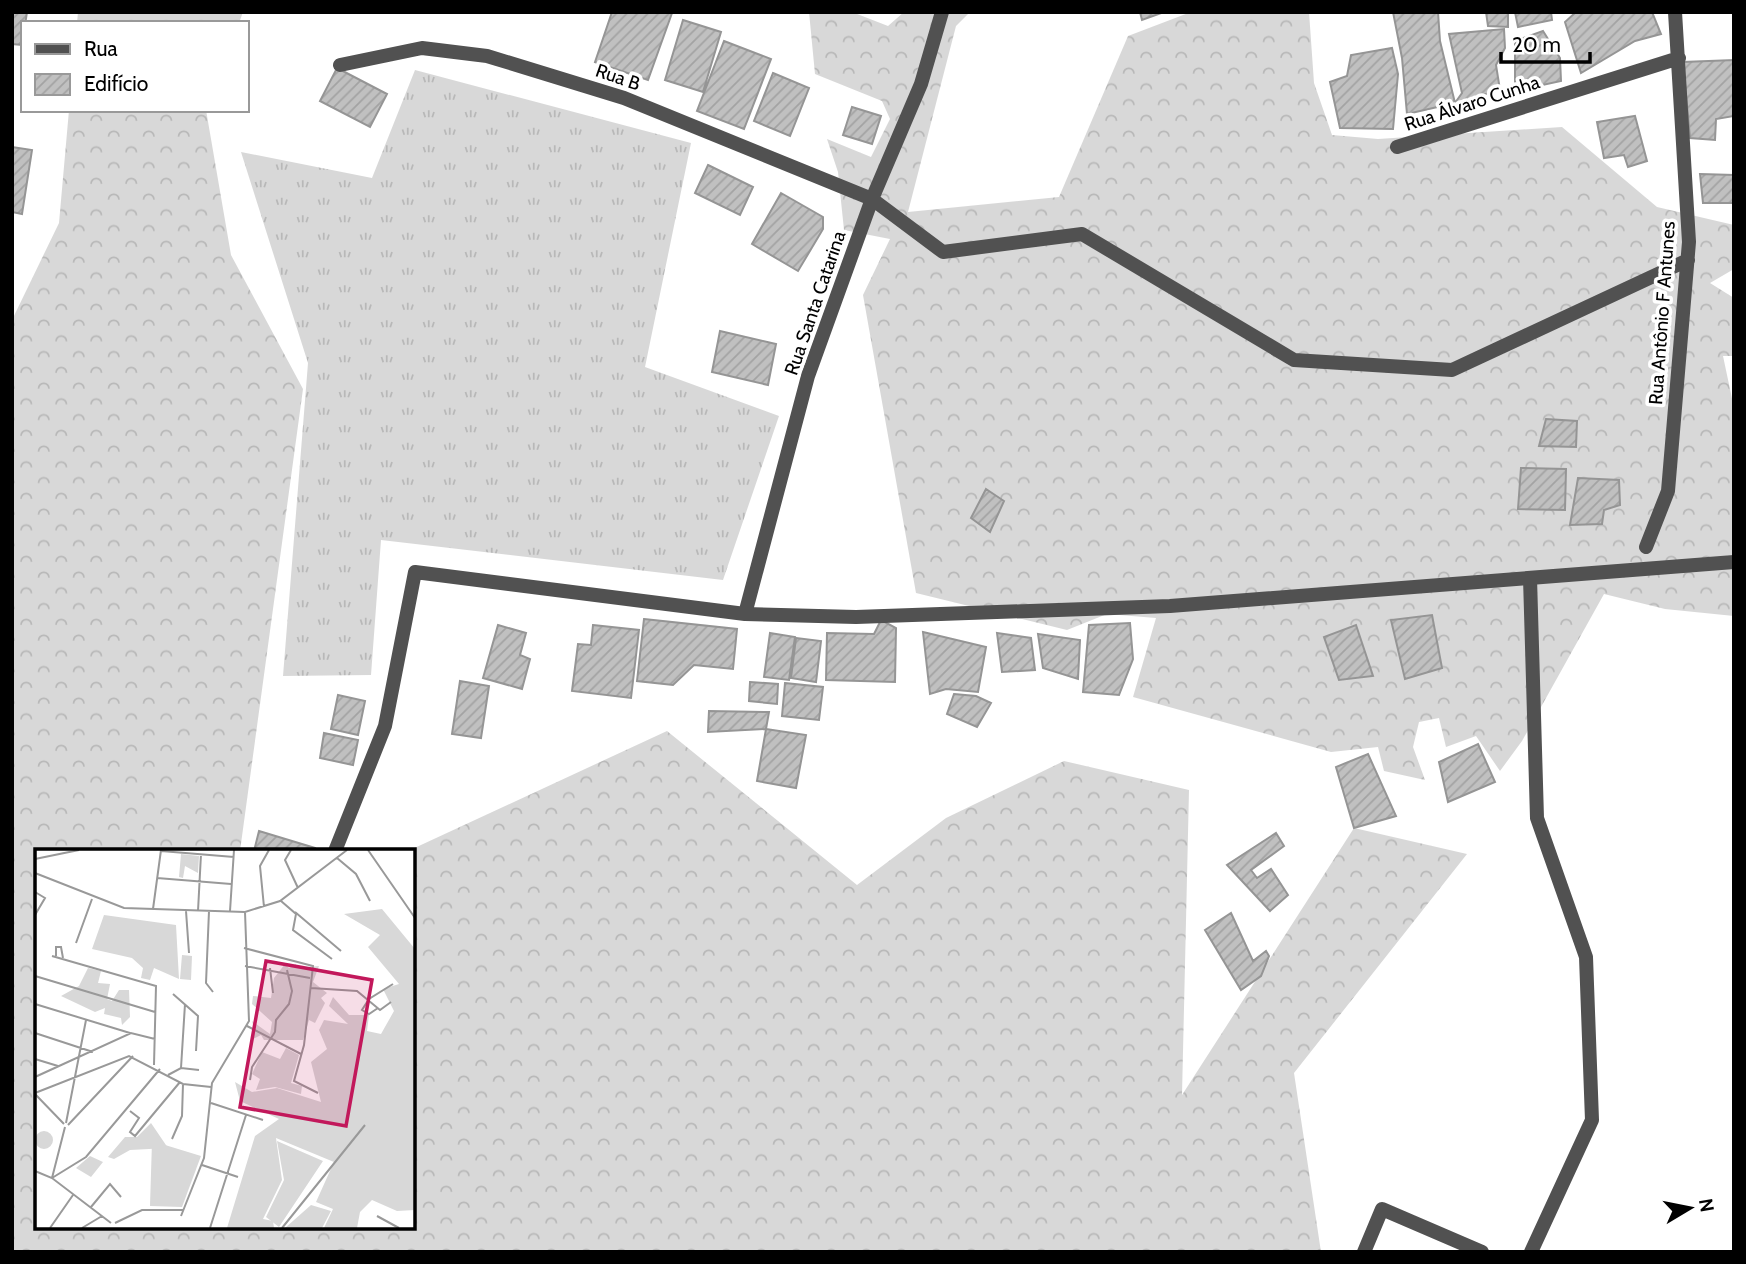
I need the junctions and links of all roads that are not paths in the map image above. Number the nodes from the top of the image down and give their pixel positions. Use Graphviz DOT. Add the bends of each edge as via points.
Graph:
graph roads {
  1 [pos="942,12"];
  2 [pos="1675,12"];
  3 [pos="1679,58"];
  4 [pos="340,65"];
  5 [pos="1397,147"];
  6 [pos="872,199"];
  7 [pos="1688,260"];
  8 [pos="1646,547"];
  9 [pos="1734,562"];
  10 [pos="1530,578"];
  11 [pos="745,614"];
  12 [pos="336,849"];
  13 [pos="1364,1252"];
  14 [pos="1482,1252"];
  15 [pos="1531,1252"];
  1 -- 6 [label="street, Rua Santa Catarina" via="920,83"];
  2 -- 3 [label="street, Rua Antônio F Antunes"];
  3 -- 5 [label="street, Rua Álvaro Cunha"];
  3 -- 7 [label="street, Rua Antônio F Antunes"];
  4 -- 6 [label="street, Rua B" via="422,48 487,56 624,98"];
  6 -- 7 [label="street, Rua B" via="943,251 1082,234 1294,360 1452,370"];
  6 -- 11 [label="street, Rua Santa Catarina" via="808,376"];
  7 -- 8 [label="street, Rua Antônio F Antunes" via="1668,491"];
  9 -- 10 [label="street"];
  10 -- 11 [label="street" via="1170,606 856,617"];
  10 -- 15 [label="street" via="1537,818 1586,957 1592,1120"];
  11 -- 12 [label="street" via="415,572 385,726"];
  13 -- 14 [label="street" via="1382,1209"];
}
